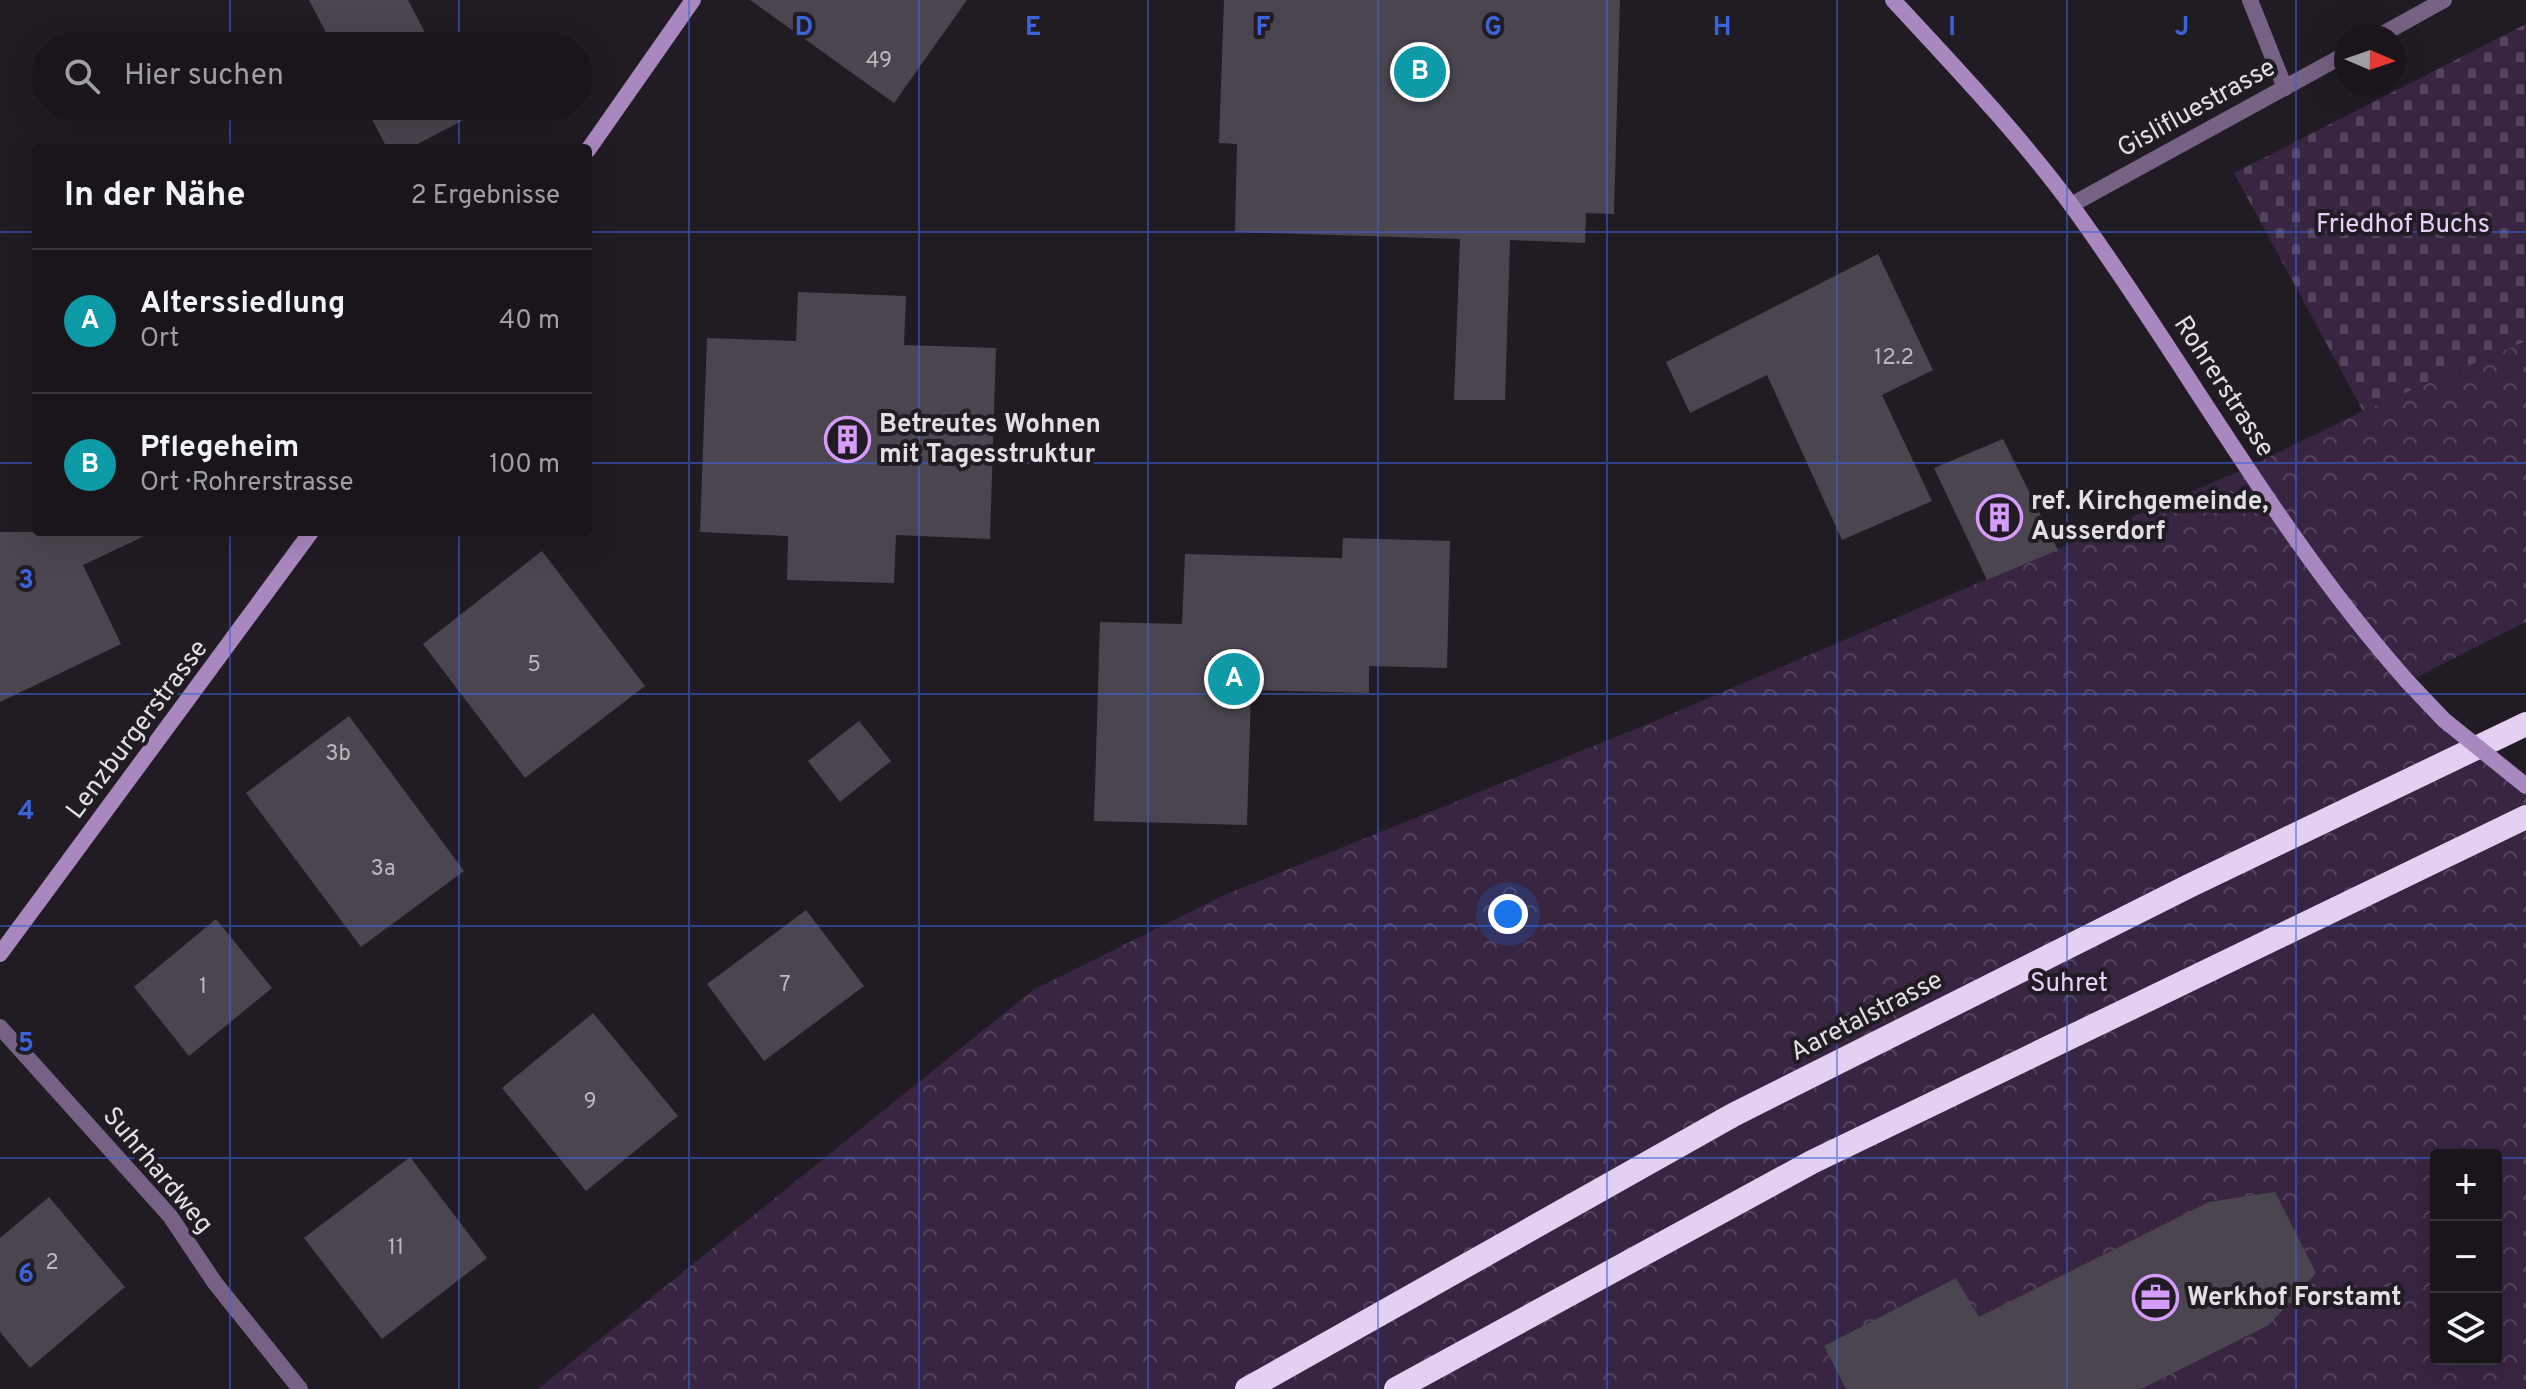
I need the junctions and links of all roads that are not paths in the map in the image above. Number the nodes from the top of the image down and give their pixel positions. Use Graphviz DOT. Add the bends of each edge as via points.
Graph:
graph roads {
  1 [pos="693,0"];
  2 [pos="1893,0"];
  3 [pos="2250,0"];
  4 [pos="2444,0"];
  5 [pos="2401,24"];
  6 [pos="2334,61"];
  7 [pos="2285,88"];
  8 [pos="592,144"];
  9 [pos="2071,205"];
  10 [pos="308,536"];
  11 [pos="2526,724"];
  12 [pos="2526,786"];
  13 [pos="2526,817"];
  14 [pos="0,954"];
  15 [pos="0,1027"];
  16 [pos="300,1389"];
  17 [pos="1247,1389"];
  18 [pos="1396,1389"];
  1 -- 8 [label="main road"];
  2 -- 9 [label="main road, Rohrerstrasse" via="2004,121"];
  3 -- 7 [label="street"];
  4 -- 5 [label="street"];
  6 -- 7 [label="street, Gislifluestrasse"];
  7 -- 9 [label="street, Gislifluestrasse"];
  9 -- 12 [label="main road, Rohrerstrasse, bridge" via="2285,525 2364,633 2444,720"];
  10 -- 14 [label="main road, Lenzburgerstrasse"];
  11 -- 17 [label="highway, Aaretalstrasse" via="1733,1115"];
  13 -- 18 [label="highway" via="1812,1162"];
  15 -- 16 [label="street, Suhrhardweg" via="170,1216 215,1283"];
}
